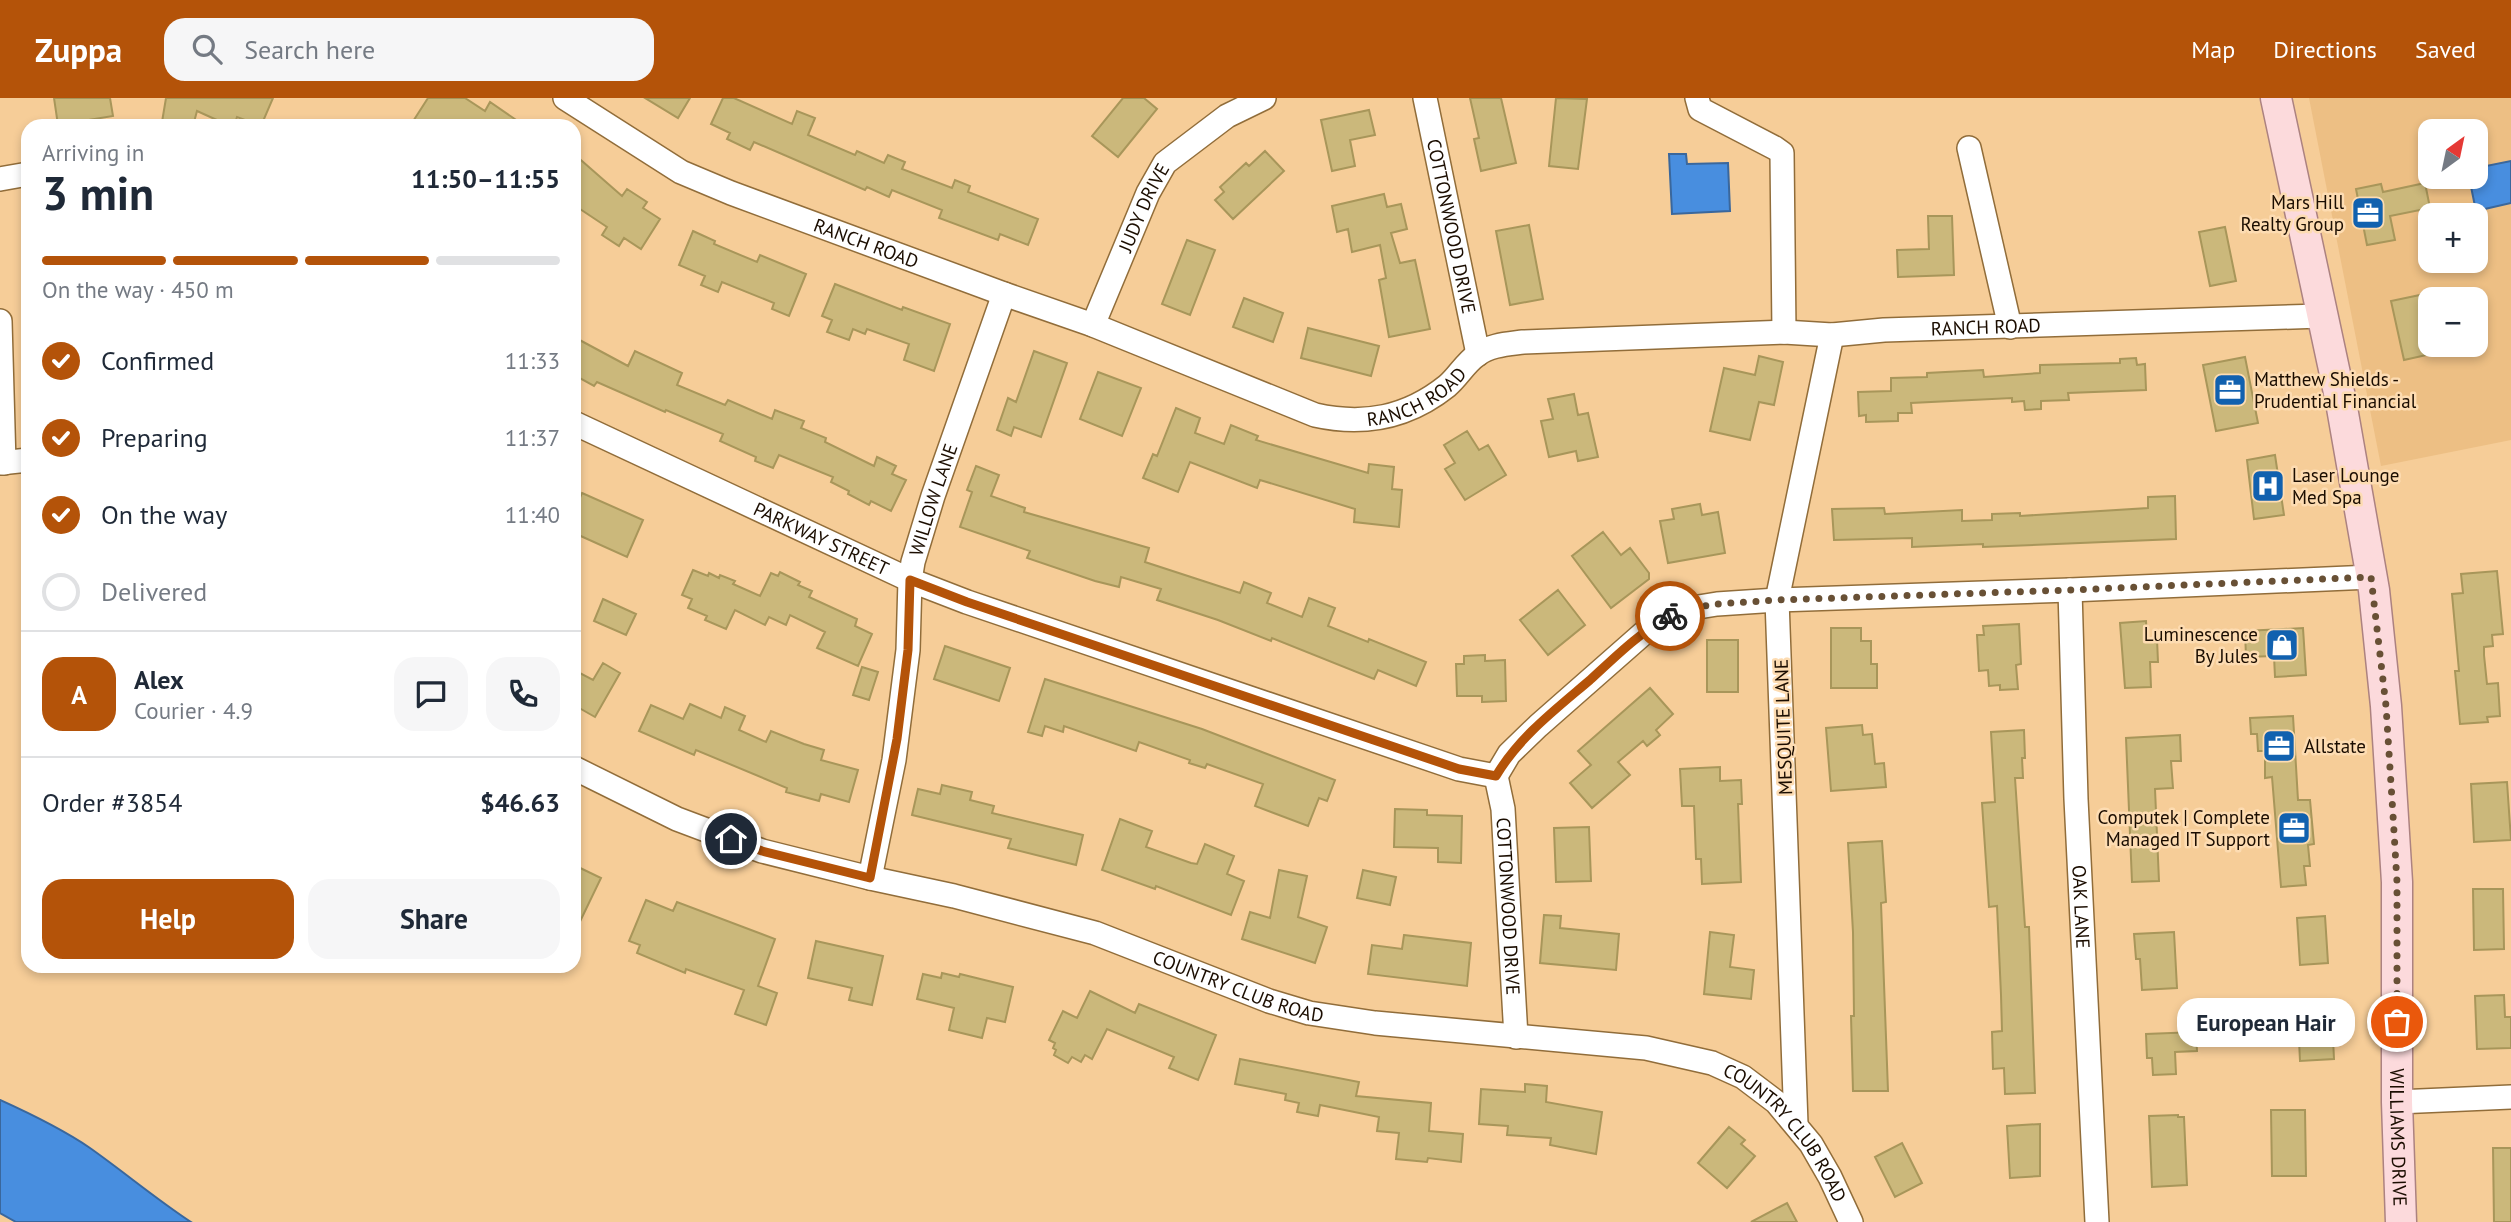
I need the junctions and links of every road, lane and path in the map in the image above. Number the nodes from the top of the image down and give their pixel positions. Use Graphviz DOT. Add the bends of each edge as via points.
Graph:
graph roads {
  1 [pos="565,98"];
  2 [pos="1264,98"];
  3 [pos="1425,98"];
  4 [pos="1677,98"];
  5 [pos="2276,98"];
  6 [pos="1699,104"];
  7 [pos="1969,148"];
  8 [pos="21,175"];
  9 [pos="0,179"];
  10 [pos="1004,295"];
  11 [pos="2321,316"];
  12 [pos="0,321"];
  13 [pos="1093,325"];
  14 [pos="2010,327"];
  15 [pos="1784,332"];
  16 [pos="1832,335"];
  17 [pos="1478,354"];
  18 [pos="581,426"];
  19 [pos="21,461"];
  20 [pos="2,463"];
  21 [pos="2371,577"];
  22 [pos="910,580"];
  23 [pos="2070,590"];
  24 [pos="1777,600"];
  25 [pos="581,771"];
  26 [pos="1496,776"];
  27 [pos="870,878"];
  28 [pos="1516,1037"];
  29 [pos="2511,1097"];
  30 [pos="2397,1102"];
  31 [pos="1796,1125"];
  32 [pos="1851,1222"];
  33 [pos="2097,1222"];
  34 [pos="2401,1222"];
  1 -- 10 [label="street, RANCH ROAD" via="681,172"];
  2 -- 13 [label="street, JUDY DRIVE" via="1227,116 1166,163 1148,192"];
  3 -- 17 [label="street, COTTONWOOD DRIVE"];
  4 -- 6 [label="street"];
  5 -- 11 [label="main road, WILLIAMS DRIVE"];
  6 -- 15 [label="street" via="1782,153"];
  7 -- 14 [label="street"];
  8 -- 9 [label="street"];
  10 -- 13 [label="street, RANCH ROAD"];
  10 -- 22 [label="street, WILLOW LANE" via="933,496"];
  11 -- 14 [label="street, RANCH ROAD"];
  11 -- 21 [label="main road, WILLIAMS DRIVE"];
  12 -- 20 [label="street"];
  13 -- 17 [label="street, RANCH ROAD" via="1315,415 1354,421 1390,417 1425,402 1449,385"];
  14 -- 16 [label="street, RANCH ROAD"];
  15 -- 16 [label="street, RANCH ROAD"];
  15 -- 17 [label="street, RANCH ROAD" via="1523,342"];
  16 -- 24 [label="street, MESQUITE LANE"];
  18 -- 22 [label="street, PARKWAY STREET"];
  19 -- 20 [label="street"];
  21 -- 23 [label="street"];
  21 -- 30 [label="main road, WILLIAMS DRIVE" via="2386,706 2397,882"];
  22 -- 26 [label="street, PARKWAY STREET" via="1459,769"];
  22 -- 27 [label="street, WILLOW LANE" via="908,650 897,739"];
  23 -- 24 [label="street"];
  23 -- 33 [label="street, OAK LANE"];
  24 -- 26 [label="street" via="1680,610 1654,624 1538,726 1509,754"];
  24 -- 31 [label="street, MESQUITE LANE"];
  25 -- 27 [label="street, COUNTRY CLUB ROAD" via="677,819 759,850"];
  26 -- 28 [label="street, COTTONWOOD DRIVE" via="1503,809"];
  27 -- 28 [label="street, COUNTRY CLUB ROAD" via="1095,933 1309,1013"];
  28 -- 31 [label="street, COUNTRY CLUB ROAD" via="1662,1050 1712,1063 1743,1077 1776,1102"];
  29 -- 30 [label="street"];
  30 -- 34 [label="main road, WILLIAMS DRIVE"];
  31 -- 32 [label="street, COUNTRY CLUB ROAD" via="1811,1143"];
}
